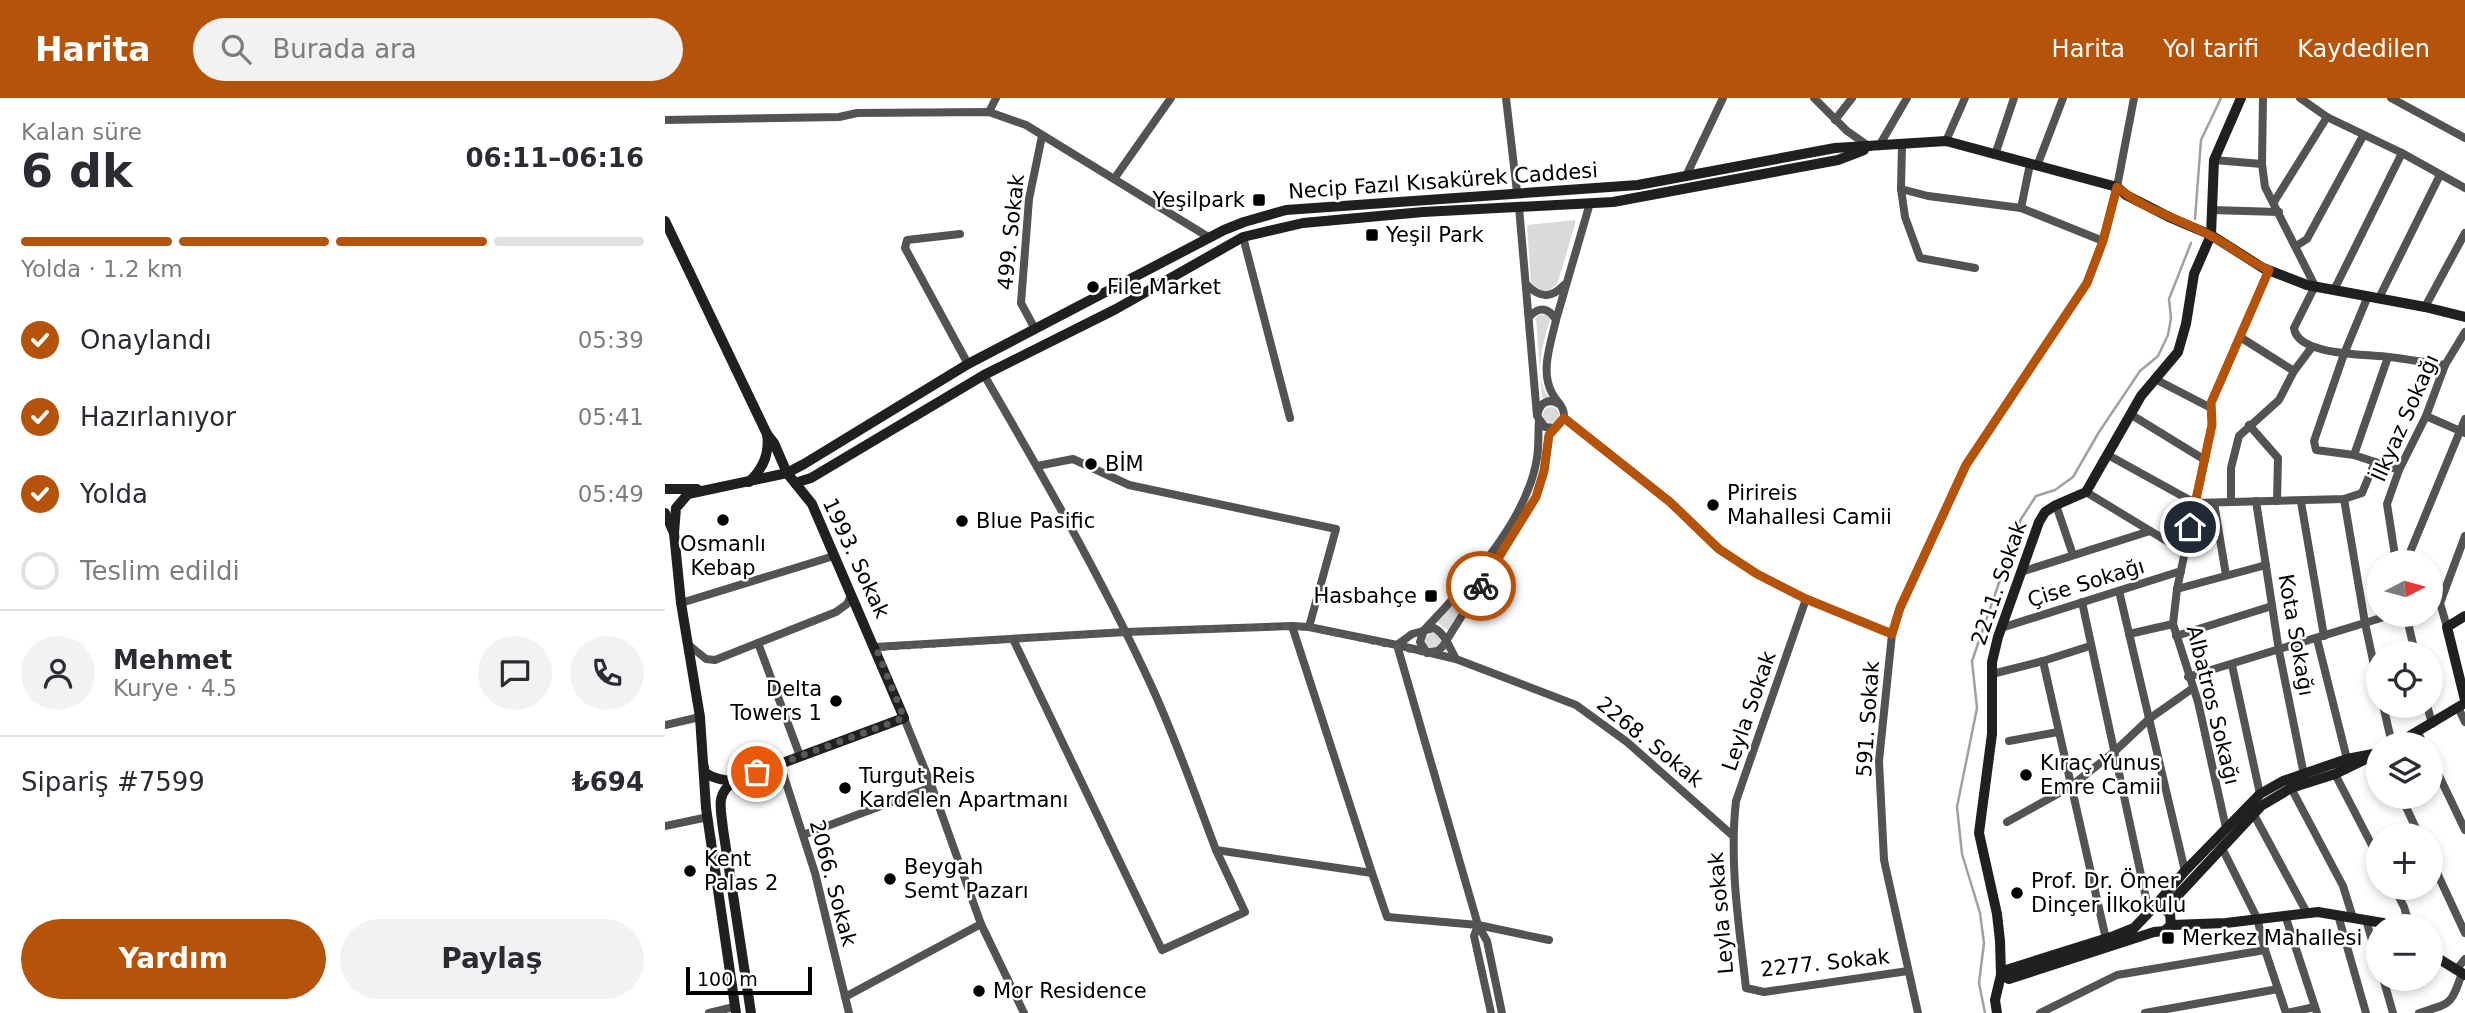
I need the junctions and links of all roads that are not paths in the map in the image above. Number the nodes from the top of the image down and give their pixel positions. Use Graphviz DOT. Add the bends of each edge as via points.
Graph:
graph roads {
  1 [pos="996,98"];
  2 [pos="1171,98"];
  3 [pos="1506,98"];
  4 [pos="1723,98"];
  5 [pos="1814,98"];
  6 [pos="1852,98"];
  7 [pos="1907,98"];
  8 [pos="1965,98"];
  9 [pos="2014,98"];
  10 [pos="2063,98"];
  11 [pos="2134,98"];
  12 [pos="2241,98"];
  13 [pos="2263,98"];
  14 [pos="2300,98"];
  15 [pos="2391,98"];
  16 [pos="989,112"];
  17 [pos="2327,117"];
  18 [pos="665,120"];
  19 [pos="1835,120"];
  20 [pos="1042,136"];
  21 [pos="2363,136"];
  22 [pos="2465,138"];
  23 [pos="1946,141"];
  24 [pos="1902,145"];
  25 [pos="1874,147"];
  26 [pos="2402,153"];
  27 [pos="1995,155"];
  28 [pos="2214,160"];
  29 [pos="2262,163"];
  30 [pos="2033,165"];
  31 [pos="2440,175"];
  32 [pos="1686,176"];
  33 [pos="1114,179"];
  34 [pos="2117,187"];
  35 [pos="2465,188"];
  36 [pos="1901,189"];
  37 [pos="1517,192"];
  38 [pos="2274,202"];
  39 [pos="1590,203"];
  40 [pos="1519,207"];
  41 [pos="2021,208"];
  42 [pos="2211,210"];
  43 [pos="2279,212"];
  44 [pos="665,221"];
  45 [pos="2465,233"];
  46 [pos="960,234"];
  47 [pos="2211,235"];
  48 [pos="1243,237"];
  49 [pos="1210,238"];
  50 [pos="2103,241"];
  51 [pos="2295,246"];
  52 [pos="1223,247"];
  53 [pos="1975,268"];
  54 [pos="2269,270"];
  55 [pos="1568,280"];
  56 [pos="1527,285"];
  57 [pos="2315,286"];
  58 [pos="2334,290"];
  59 [pos="2374,297"];
  60 [pos="2425,307"];
  61 [pos="1530,316"];
  62 [pos="2465,317"];
  63 [pos="1556,320"];
  64 [pos="1034,329"];
  65 [pos="2465,332"];
  66 [pos="2240,337"];
  67 [pos="2312,347"];
  68 [pos="2344,354"];
  69 [pos="2388,357"];
  70 [pos="968,364"];
  71 [pos="2445,365"];
  72 [pos="2294,371"];
  73 [pos="984,375"];
  74 [pos="2155,379"];
  75 [pos="1562,406"];
  76 [pos="2211,408"];
  77 [pos="2130,414"];
  78 [pos="2426,416"];
  79 [pos="1290,418"];
  80 [pos="1538,418"];
  81 [pos="1564,418"];
  82 [pos="2465,419"];
  83 [pos="2249,425"];
  84 [pos="1555,428"];
  85 [pos="2462,432"];
  86 [pos="767,434"];
  87 [pos="2108,455"];
  88 [pos="2354,455"];
  89 [pos="2205,460"];
  90 [pos="2375,462"];
  91 [pos="1037,466"];
  92 [pos="2399,470"];
  93 [pos="787,472"];
  94 [pos="748,482"];
  95 [pos="795,484"];
  96 [pos="665,489"];
  97 [pos="706,490"];
  98 [pos="2086,492"];
  99 [pos="2344,499"];
  100 [pos="2256,501"];
  101 [pos="2277,501"];
  102 [pos="2231,502"];
  103 [pos="2301,502"];
  104 [pos="2195,503"];
  105 [pos="2214,503"];
  106 [pos="2056,505"];
  107 [pos="665,513"];
  108 [pos="2150,531"];
  109 [pos="674,533"];
  110 [pos="2465,536"];
  111 [pos="2394,550"];
  112 [pos="2411,550"];
  113 [pos="2185,552"];
  114 [pos="2073,555"];
  115 [pos="834,556"];
  116 [pos="2266,565"];
  117 [pos="2181,571"];
  118 [pos="2021,572"];
  119 [pos="2226,575"];
  120 [pos="2177,589"];
  121 [pos="2119,591"];
  122 [pos="851,595"];
  123 [pos="1806,599"];
  124 [pos="2082,602"];
  125 [pos="681,603"];
  126 [pos="2272,606"];
  127 [pos="2465,615"];
  128 [pos="2365,623"];
  129 [pos="2173,624"];
  130 [pos="1292,626"];
  131 [pos="1309,627"];
  132 [pos="2447,627"];
  133 [pos="2001,628"];
  134 [pos="1424,630"];
  135 [pos="1126,632"];
  136 [pos="1892,634"];
  137 [pos="2129,634"];
  138 [pos="2176,636"];
  139 [pos="2321,637"];
  140 [pos="1013,639"];
  141 [pos="2369,641"];
  142 [pos="758,643"];
  143 [pos="1445,643"];
  144 [pos="1397,645"];
  145 [pos="690,646"];
  146 [pos="2091,646"];
  147 [pos="876,648"];
  148 [pos="2279,651"];
  149 [pos="1427,653"];
  150 [pos="1456,659"];
  151 [pos="2043,661"];
  152 [pos="2232,665"];
  153 [pos="1992,674"];
  154 [pos="2188,677"];
  155 [pos="2193,688"];
  156 [pos="2463,704"];
  157 [pos="700,717"];
  158 [pos="904,718"];
  159 [pos="2430,718"];
  160 [pos="2149,719"];
  161 [pos="2465,722"];
  162 [pos="2432,724"];
  163 [pos="665,725"];
  164 [pos="2058,732"];
  165 [pos="2418,732"];
  166 [pos="2010,741"];
  167 [pos="2115,752"];
  168 [pos="2366,755"];
  169 [pos="800,756"];
  170 [pos="2347,759"];
  171 [pos="2366,759"];
  172 [pos="780,764"];
  173 [pos="703,765"];
  174 [pos="2335,774"];
  175 [pos="2304,775"];
  176 [pos="734,781"];
  177 [pos="2443,784"];
  178 [pos="932,787"];
  179 [pos="2070,787"];
  180 [pos="2291,788"];
  181 [pos="2260,794"];
  182 [pos="2253,813"];
  183 [pos="708,817"];
  184 [pos="2007,822"];
  185 [pos="665,826"];
  186 [pos="2226,828"];
  187 [pos="2465,830"];
  188 [pos="2366,834"];
  189 [pos="803,835"];
  190 [pos="1732,835"];
  191 [pos="2222,848"];
  192 [pos="1216,850"];
  193 [pos="2185,871"];
  194 [pos="1372,873"];
  195 [pos="2443,886"];
  196 [pos="2154,911"];
  197 [pos="2307,913"];
  198 [pos="2285,915"];
  199 [pos="2338,915"];
  200 [pos="2257,918"];
  201 [pos="2353,918"];
  202 [pos="2366,920"];
  203 [pos="981,924"];
  204 [pos="1478,925"];
  205 [pos="2171,925"];
  206 [pos="2154,932"];
  207 [pos="2465,933"];
  208 [pos="2106,939"];
  209 [pos="1549,940"];
  210 [pos="2265,950"];
  211 [pos="2465,959"];
  212 [pos="2443,962"];
  213 [pos="1908,971"];
  214 [pos="2461,973"];
  215 [pos="2001,975"];
  216 [pos="1745,988"];
  217 [pos="2278,989"];
  218 [pos="2387,991"];
  219 [pos="845,997"];
  220 [pos="749,1008"];
  221 [pos="735,1010"];
  222 [pos="2316,1010"];
  223 [pos="709,1013"];
  224 [pos="849,1013"];
  225 [pos="1024,1013"];
  226 [pos="1492,1013"];
  227 [pos="1502,1013"];
  228 [pos="1918,1013"];
  229 [pos="1997,1013"];
  230 [pos="2040,1013"];
  231 [pos="2145,1013"];
  232 [pos="2286,1013"];
  233 [pos="2367,1013"];
  234 [pos="2393,1013"];
  235 [pos="2419,1013"];
  1 -- 16 [label="street"];
  2 -- 33 [label="street"];
  3 -- 37 [label="street"];
  4 -- 32 [label="street"];
  5 -- 19 [label="street"];
  6 -- 19 [label="street"];
  7 -- 25 [label="street"];
  8 -- 23 [label="street"];
  9 -- 27 [label="street"];
  10 -- 30 [label="street"];
  11 -- 34 [label="street, 591. Sokak"];
  12 -- 28 [label="main road"];
  13 -- 29 [label="street"];
  14 -- 17 [label="street"];
  15 -- 22 [label="street"];
  16 -- 18 [label="street"];
  16 -- 20 [label="street"];
  17 -- 21 [label="street"];
  17 -- 38 [label="street"];
  19 -- 25 [label="street"];
  20 -- 33 [label="street"];
  20 -- 64 [label="street, 499. Sokak" via="1029,199 1021,303"];
  21 -- 26 [label="street"];
  21 -- 51 [label="street" via="2307,239"];
  23 -- 24 [label="main road, Necip Fazıl Kısakürek Caddesi"];
  23 -- 27 [label="main road, Necip Fazıl Kısakürek Caddesi"];
  24 -- 25 [label="main road, Necip Fazıl Kısakürek Caddesi"];
  24 -- 36 [label="street"];
  25 -- 32 [label="main road, Necip Fazıl Kısakürek Caddesi" via="1835,148"];
  25 -- 39 [label="main road, Necip Fazıl Kısakürek Caddesi" via="1838,160 1652,196"];
  26 -- 31 [label="street"];
  26 -- 58 [label="street"];
  27 -- 30 [label="main road, Necip Fazıl Kısakürek Caddesi"];
  28 -- 29 [label="street"];
  28 -- 42 [label="main road"];
  29 -- 38 [label="street" via="2265,187"];
  30 -- 34 [label="main road, Necip Fazıl Kısakürek Caddesi"];
  30 -- 41 [label="street"];
  31 -- 35 [label="street"];
  31 -- 59 [label="street"];
  32 -- 37 [label="main road, Necip Fazıl Kısakürek Caddesi" via="1607,188"];
  33 -- 49 [label="street"];
  34 -- 47 [label="main road, Necip Fazıl Kısakürek Caddesi"];
  34 -- 50 [label="street, 591. Sokak"];
  36 -- 41 [label="street" via="1928,197"];
  36 -- 53 [label="street" via="1905,217 1920,258"];
  37 -- 40 [label="main road"];
  37 -- 49 [label="main road, Necip Fazıl Kısakürek Caddesi" via="1286,210"];
  38 -- 43 [label="street"];
  39 -- 40 [label="main road, Necip Fazıl Kısakürek Caddesi"];
  39 -- 55 [label="street"];
  40 -- 48 [label="main road, Necip Fazıl Kısakürek Caddesi" via="1303,223"];
  40 -- 56 [label="street"];
  41 -- 50 [label="street"];
  42 -- 43 [label="street"];
  42 -- 47 [label="main road"];
  43 -- 51 [label="street"];
  44 -- 86 [label="main road"];
  45 -- 60 [label="street"];
  46 -- 70 [label="street" via="907,240 905,248"];
  47 -- 54 [label="main road, Necip Fazıl Kısakürek Caddesi"];
  47 -- 74 [label="main road" via="2194,274 2178,352"];
  48 -- 52 [label="main road, Necip Fazıl Kısakürek Caddesi"];
  48 -- 79 [label="street"];
  49 -- 52 [label="main road"];
  49 -- 64 [label="main road, Necip Fazıl Kısakürek Caddesi"];
  50 -- 136 [label="street, 591. Sokak" via="2087,283 1966,465"];
  51 -- 57 [label="street"];
  52 -- 73 [label="main road, Necip Fazıl Kısakürek Caddesi" via="1116,309"];
  54 -- 57 [label="main road, Necip Fazıl Kısakürek Caddesi"];
  54 -- 66 [label="street, Albatros Sokağı"];
  55 -- 56 [label="street" via="1556,293 1544,296"];
  55 -- 63 [label="street"];
  56 -- 61 [label="street"];
  57 -- 58 [label="main road, Necip Fazıl Kısakürek Caddesi"];
  57 -- 67 [label="street" via="2294,328 2297,338"];
  58 -- 59 [label="main road, Necip Fazıl Kısakürek Caddesi"];
  59 -- 60 [label="main road, Necip Fazıl Kısakürek Caddesi"];
  59 -- 68 [label="street"];
  60 -- 62 [label="main road, Necip Fazıl Kısakürek Caddesi"];
  61 -- 63 [label="street" via="1546,309"];
  61 -- 80 [label="street"];
  63 -- 75 [label="street" via="1546,364 1551,392"];
  64 -- 70 [label="main road, Necip Fazıl Kısakürek Caddesi"];
  65 -- 71 [label="street, İlkyaz Sokağı"];
  66 -- 72 [label="street"];
  66 -- 76 [label="street, Albatros Sokağı"];
  67 -- 68 [label="street"];
  67 -- 72 [label="street"];
  68 -- 69 [label="street"];
  68 -- 88 [label="street" via="2314,441 2316,450"];
  69 -- 71 [label="street"];
  69 -- 88 [label="street"];
  70 -- 73 [label="main road"];
  70 -- 93 [label="main road, Necip Fazıl Kısakürek Caddesi"];
  71 -- 78 [label="street, İlkyaz Sokağı"];
  72 -- 83 [label="street" via="2279,400"];
  73 -- 91 [label="street"];
  73 -- 95 [label="main road, Necip Fazıl Kısakürek Caddesi"];
  74 -- 76 [label="street"];
  74 -- 77 [label="main road"];
  75 -- 80 [label="street" via="1546,402 1539,407"];
  75 -- 81 [label="street"];
  76 -- 89 [label="street, Albatros Sokağı"];
  77 -- 87 [label="main road"];
  77 -- 89 [label="street"];
  78 -- 85 [label="street"];
  78 -- 92 [label="street, İlkyaz Sokağı"];
  80 -- 84 [label="street" via="1545,427"];
  80 -- 134 [label="street" via="1538,455 1524,500 1481,567"];
  81 -- 84 [label="street"];
  81 -- 123 [label="street" via="1670,502 1719,549"];
  82 -- 85 [label="street"];
  83 -- 101 [label="street" via="2278,458"];
  83 -- 102 [label="street" via="2239,436 2231,468"];
  84 -- 143 [label="street" via="1549,435 1536,497"];
  85 -- 112 [label="street"];
  86 -- 93 [label="main road, 1993. Sokak"];
  86 -- 94 [label="main road" via="763,465"];
  87 -- 98 [label="main road"];
  87 -- 104 [label="street"];
  88 -- 90 [label="street"];
  89 -- 104 [label="street, Albatros Sokağı"];
  90 -- 92 [label="street"];
  90 -- 99 [label="street" via="2362,493"];
  91 -- 131 [label="street" via="1073,459 1129,485 1336,529"];
  91 -- 135 [label="street"];
  92 -- 111 [label="street, İlkyaz Sokağı" via="2387,504"];
  93 -- 94 [label="main road, Necip Fazıl Kısakürek Caddesi"];
  93 -- 95 [label="main road, 1993. Sokak"];
  94 -- 97 [label="main road, Necip Fazıl Kısakürek Caddesi"];
  95 -- 115 [label="main road, 1993. Sokak" via="812,504"];
  96 -- 97 [label="main road"];
  97 -- 109 [label="main road" via="688,494 680,502"];
  98 -- 106 [label="main road, 2211. Sokak"];
  98 -- 108 [label="street"];
  99 -- 103 [label="street"];
  99 -- 128 [label="street"];
  100 -- 101 [label="street"];
  100 -- 102 [label="street"];
  100 -- 116 [label="street, Kota Sokağı"];
  101 -- 103 [label="street"];
  102 -- 105 [label="street"];
  103 -- 139 [label="street"];
  104 -- 105 [label="street"];
  104 -- 113 [label="street, Albatros Sokağı"];
  105 -- 119 [label="street"];
  106 -- 114 [label="street"];
  106 -- 118 [label="main road, 2211. Sokak" via="2039,522"];
  107 -- 109 [label="main road"];
  108 -- 113 [label="street"];
  108 -- 114 [label="street"];
  109 -- 125 [label="main road"];
  110 -- 132 [label="street" via="2439,603"];
  113 -- 117 [label="street, Albatros Sokağı"];
  114 -- 118 [label="street"];
  115 -- 122 [label="main road, 1993. Sokak"];
  115 -- 125 [label="street"];
  116 -- 119 [label="street"];
  116 -- 126 [label="street, Kota Sokağı"];
  117 -- 120 [label="street, Albatros Sokağı"];
  117 -- 121 [label="street, Çise Sokağı"];
  118 -- 133 [label="main road, 2211. Sokak"];
  119 -- 120 [label="street"];
  120 -- 129 [label="street, Albatros Sokağı"];
  121 -- 124 [label="street, Çise Sokağı"];
  121 -- 137 [label="street"];
  122 -- 142 [label="street" via="836,612"];
  122 -- 147 [label="main road, 1993. Sokak"];
  123 -- 136 [label="street"];
  123 -- 190 [label="street, Leyla Sokak" via="1736,801"];
  124 -- 133 [label="street, Çise Sokağı"];
  124 -- 146 [label="street"];
  125 -- 145 [label="main road"];
  126 -- 138 [label="street"];
  126 -- 148 [label="street, Kota Sokağı"];
  127 -- 132 [label="main road"];
  128 -- 139 [label="street"];
  128 -- 141 [label="street"];
  129 -- 137 [label="street"];
  129 -- 138 [label="street, Albatros Sokağı"];
  130 -- 131 [label="street, 2268. Sokak"];
  130 -- 135 [label="street, 2268. Sokak"];
  130 -- 194 [label="street"];
  131 -- 144 [label="street, 2268. Sokak"];
  132 -- 156 [label="main road"];
  133 -- 153 [label="main road, 2211. Sokak"];
  134 -- 143 [label="street" via="1440,631"];
  134 -- 144 [label="street"];
  134 -- 149 [label="street" via="1420,642"];
  135 -- 140 [label="street, 2268. Sokak"];
  135 -- 192 [label="street" via="1153,688"];
  136 -- 213 [label="street, 591. Sokak" via="1879,761 1884,860"];
  137 -- 160 [label="street"];
  138 -- 154 [label="street, Albatros Sokağı"];
  139 -- 148 [label="street"];
  139 -- 170 [label="street"];
  140 -- 147 [label="street, 2268. Sokak"];
  140 -- 192 [label="street" via="1162,950 1245,912"];
  142 -- 145 [label="street" via="715,660 706,659"];
  142 -- 169 [label="street"];
  143 -- 149 [label="street" via="1438,651"];
  143 -- 150 [label="street"];
  144 -- 149 [label="street, 2268. Sokak"];
  144 -- 204 [label="street"];
  145 -- 157 [label="main road"];
  146 -- 151 [label="street"];
  146 -- 167 [label="street"];
  147 -- 158 [label="main road, 1993. Sokak"];
  148 -- 152 [label="street"];
  148 -- 175 [label="street, Kota Sokağı"];
  149 -- 150 [label="street, 2268. Sokak"];
  150 -- 190 [label="street, 2268. Sokak" via="1576,705 1627,742"];
  151 -- 153 [label="street"];
  151 -- 164 [label="street"];
  152 -- 154 [label="street"];
  152 -- 181 [label="street"];
  153 -- 215 [label="main road, 2211. Sokak" via="1992,734 1979,833 1997,914"];
  154 -- 155 [label="street, Albatros Sokağı"];
  155 -- 160 [label="street"];
  155 -- 186 [label="street, Albatros Sokağı"];
  156 -- 161 [label="street"];
  156 -- 162 [label="main road"];
  157 -- 163 [label="street"];
  157 -- 173 [label="main road"];
  158 -- 169 [label="main road"];
  158 -- 178 [label="street, 1993. Sokak"];
  159 -- 162 [label="street"];
  160 -- 167 [label="street"];
  160 -- 193 [label="street"];
  162 -- 165 [label="main road"];
  164 -- 166 [label="street"];
  164 -- 179 [label="street"];
  167 -- 179 [label="street"];
  167 -- 196 [label="street"];
  168 -- 170 [label="main road"];
  169 -- 172 [label="main road"];
  170 -- 175 [label="main road"];
  171 -- 174 [label="main road"];
  172 -- 176 [label="main road"];
  172 -- 189 [label="street, 2066. Sokak"];
  173 -- 176 [label="main road" via="709,776"];
  173 -- 183 [label="main road"];
  174 -- 180 [label="main road"];
  174 -- 188 [label="street"];
  175 -- 181 [label="main road"];
  176 -- 220 [label="main road" via="724,788 720,800"];
  177 -- 187 [label="street"];
  178 -- 189 [label="street"];
  178 -- 203 [label="street, 1993. Sokak"];
  179 -- 184 [label="street"];
  179 -- 208 [label="street"];
  180 -- 182 [label="main road"];
  180 -- 201 [label="street" via="2343,886"];
  181 -- 186 [label="main road"];
  182 -- 191 [label="main road"];
  182 -- 197 [label="street"];
  183 -- 185 [label="street"];
  183 -- 221 [label="main road"];
  186 -- 193 [label="main road"];
  189 -- 219 [label="street, 2066. Sokak"];
  190 -- 216 [label="street, Leyla sokak"];
  191 -- 196 [label="main road"];
  191 -- 200 [label="street"];
  192 -- 194 [label="street"];
  193 -- 196 [label="main road"];
  194 -- 204 [label="street" via="1387,917"];
  195 -- 207 [label="street"];
  196 -- 205 [label="main road" via="2170,914"];
  196 -- 206 [label="main road" via="2147,926"];
  196 -- 208 [label="main road" via="2134,928"];
  197 -- 198 [label="main road"];
  197 -- 199 [label="main road"];
  198 -- 200 [label="main road"];
  198 -- 222 [label="street"];
  199 -- 201 [label="main road"];
  199 -- 233 [label="street"];
  200 -- 205 [label="main road"];
  200 -- 210 [label="street"];
  201 -- 202 [label="main road"];
  203 -- 219 [label="street"];
  203 -- 225 [label="street, 1993. Sokak"];
  204 -- 209 [label="street"];
  204 -- 226 [label="street" via="1474,936"];
  204 -- 227 [label="street" via="1487,941"];
  205 -- 206 [label="main road"];
  206 -- 215 [label="main road" via="2008,979"];
  208 -- 215 [label="main road" via="2013,967"];
  210 -- 217 [label="street"];
  210 -- 230 [label="street" via="2117,975"];
  211 -- 214 [label="street"];
  212 -- 214 [label="main road"];
  213 -- 216 [label="street, 2277. Sokak" via="1764,992"];
  213 -- 228 [label="street, 591. Sokak"];
  214 -- 235 [label="street" via="2448,1004"];
  215 -- 229 [label="main road, 2211. Sokak"];
  217 -- 231 [label="street"];
  217 -- 232 [label="street"];
  218 -- 234 [label="street"];
  219 -- 224 [label="street, 2066. Sokak"];
  220 -- 221 [label="main road"];
  221 -- 223 [label="street"];
  222 -- 232 [label="street"];
}
